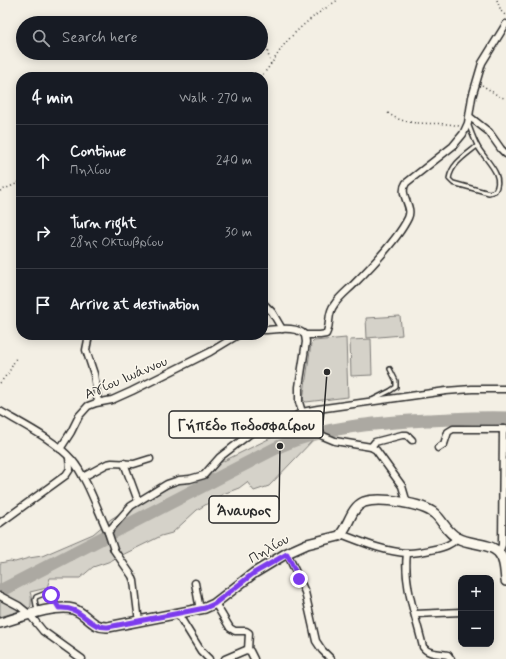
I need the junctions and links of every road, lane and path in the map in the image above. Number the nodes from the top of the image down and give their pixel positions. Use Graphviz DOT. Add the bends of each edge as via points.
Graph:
graph roads {
  1 [pos="338,0"];
  2 [pos="497,0"];
  3 [pos="506,16"];
  4 [pos="506,24"];
  5 [pos="268,53"];
  6 [pos="271,64"];
  7 [pos="265,72"];
  8 [pos="477,82"];
  9 [pos="506,99"];
  10 [pos="388,113"];
  11 [pos="468,123"];
  12 [pos="477,146"];
  13 [pos="506,154"];
  14 [pos="16,184"];
  15 [pos="0,190"];
  16 [pos="268,308"];
  17 [pos="268,330"];
  18 [pos="282,330"];
  19 [pos="305,335"];
  20 [pos="88,340"];
  21 [pos="230,340"];
  22 [pos="16,358"];
  23 [pos="390,369"];
  24 [pos="0,383"];
  25 [pos="506,389"];
  26 [pos="98,402"];
  27 [pos="369,402"];
  28 [pos="0,411"];
  29 [pos="302,412"];
  30 [pos="505,429"];
  31 [pos="412,440"];
  32 [pos="371,446"];
  33 [pos="438,448"];
  34 [pos="60,449"];
  35 [pos="67,455"];
  36 [pos="150,459"];
  37 [pos="124,464"];
  38 [pos="83,477"];
  39 [pos="138,501"];
  40 [pos="407,503"];
  41 [pos="504,518"];
  42 [pos="0,523"];
  43 [pos="108,533"];
  44 [pos="341,534"];
  45 [pos="457,538"];
  46 [pos="407,553"];
  47 [pos="499,553"];
  48 [pos="287,554"];
  49 [pos="506,581"];
  50 [pos="195,583"];
  51 [pos="1,596"];
  52 [pos="215,603"];
  53 [pos="59,608"];
  54 [pos="200,610"];
  55 [pos="458,612"];
  56 [pos="34,614"];
  57 [pos="178,614"];
  58 [pos="415,614"];
  59 [pos="139,622"];
  60 [pos="0,623"];
  61 [pos="248,650"];
  62 [pos="82,659"];
  63 [pos="209,659"];
  64 [pos="225,659"];
  65 [pos="254,659"];
  66 [pos="332,659"];
  67 [pos="451,659"];
  1 -- 6 [label="path" via="314,15 301,27"];
  2 -- 3 [label="path"];
  4 -- 8 [label="street" via="482,62"];
  5 -- 6 [label="path"];
  6 -- 7 [label="path"];
  8 -- 9 [label="path"];
  8 -- 11 [label="street"];
  10 -- 11 [label="path" via="400,121 409,123"];
  11 -- 12 [label="lane"];
  11 -- 13 [label="street" via="490,132"];
  11 -- 19 [label="street" via="454,146 406,184 404,192 410,211 406,222 377,260 332,307 326,334"];
  12 -- 12 [label="lane" via="498,179 495,192 489,193 453,183 448,179 458,162"];
  14 -- 15 [label="path"];
  16 -- 18 [label="street"];
  17 -- 18 [label="street"];
  18 -- 19 [label="street" via="300,331"];
  19 -- 29 [label="street" via="299,387"];
  20 -- 26 [label="street" via="86,350 94,374"];
  21 -- 26 [label="street, Αγίου Ιωάννου" via="132,392 112,400"];
  22 -- 24 [label="path"];
  23 -- 27 [label="lane" via="396,387"];
  25 -- 27 [label="street" via="446,391"];
  26 -- 34 [label="street, Αγίου Ιωάννου" via="83,410"];
  27 -- 29 [label="street"];
  28 -- 34 [label="street"];
  29 -- 32 [label="street" via="323,436 335,441"];
  29 -- 39 [label="street" via="290,420 260,426 220,457 204,475 167,484"];
  30 -- 33 [label="street" via="453,429 448,432 444,444"];
  30 -- 41 [label="street"];
  31 -- 32 [label="street" via="407,435 398,436 375,442"];
  32 -- 40 [label="street" via="402,486"];
  34 -- 35 [label="street"];
  35 -- 38 [label="street"];
  35 -- 42 [label="street" via="71,464 66,475"];
  36 -- 37 [label="street" via="136,464"];
  37 -- 38 [label="street" via="107,464"];
  37 -- 39 [label="street"];
  38 -- 43 [label="street"];
  39 -- 43 [label="street"];
  40 -- 44 [label="main road" via="372,501 361,504"];
  40 -- 45 [label="main road" via="430,510"];
  41 -- 47 [label="street"];
  43 -- 59 [label="street" via="114,550 132,576"];
  44 -- 46 [label="street"];
  44 -- 48 [label="main road, Πηλίου" via="307,544"];
  45 -- 46 [label="street" via="453,543 443,547"];
  45 -- 47 [label="main road" via="492,548"];
  46 -- 58 [label="street" via="407,581"];
  47 -- 49 [label="main road" via="503,560"];
  48 -- 52 [label="main road, Πηλίου" via="254,573"];
  48 -- 66 [label="street" via="305,592 316,641"];
  50 -- 54 [label="street"];
  51 -- 56 [label="street"];
  52 -- 54 [label="main road, Πηλίου"];
  52 -- 61 [label="street" via="231,629 249,633"];
  53 -- 56 [label="main road, Πηλίου"];
  53 -- 56 [label="lane" via="50,594 46,593 36,597"];
  53 -- 59 [label="main road, Πηλίου" via="77,611 102,627"];
  54 -- 57 [label="main road, Πηλίου"];
  55 -- 58 [label="street"];
  56 -- 60 [label="main road, Πηλίου"];
  56 -- 62 [label="street" via="43,631"];
  57 -- 59 [label="main road, Πηλίου"];
  57 -- 63 [label="street" via="201,651"];
  58 -- 67 [label="street" via="425,650 448,655"];
  61 -- 64 [label="street"];
  61 -- 65 [label="street"];
}
